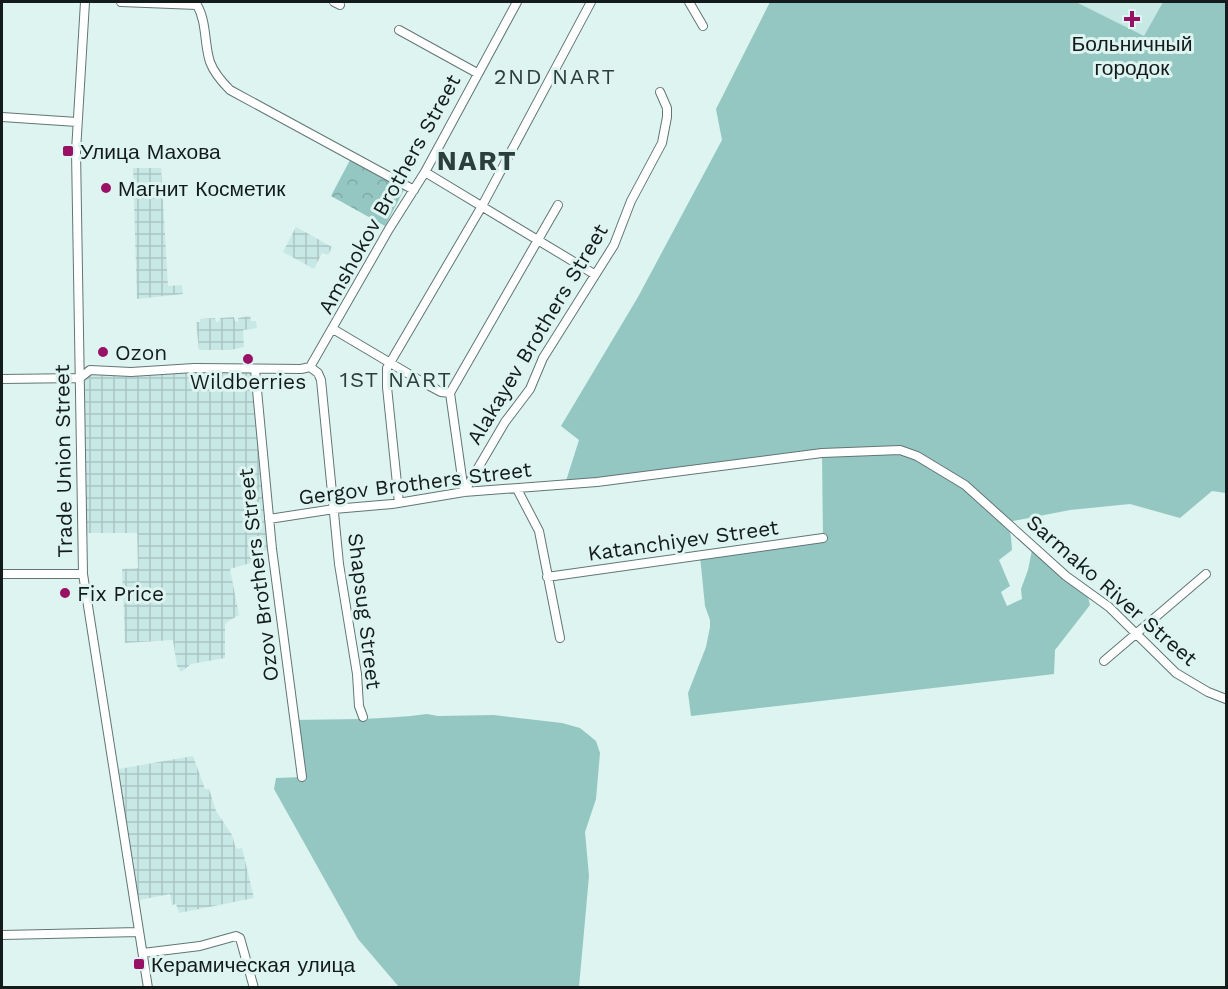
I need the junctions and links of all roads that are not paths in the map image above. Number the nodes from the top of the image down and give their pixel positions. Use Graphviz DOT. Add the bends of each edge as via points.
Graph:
graph roads {
  1 [pos="85,2"];
  2 [pos="121,2"];
  3 [pos="517,2"];
  4 [pos="591,2"];
  5 [pos="689,2"];
  6 [pos="199,3"];
  7 [pos="703,26"];
  8 [pos="399,30"];
  9 [pos="477,73"];
  10 [pos="660,92"];
  11 [pos="2,117"];
  12 [pos="77,122"];
  13 [pos="425,172"];
  14 [pos="414,190"];
  15 [pos="558,205"];
  16 [pos="482,206"];
  17 [pos="538,240"];
  18 [pos="594,274"];
  19 [pos="333,329"];
  20 [pos="390,363"];
  21 [pos="310,367"];
  22 [pos="255,369"];
  23 [pos="80,378"];
  24 [pos="2,379"];
  25 [pos="450,393"];
  26 [pos="517,489"];
  27 [pos="464,492"];
  28 [pos="399,503"];
  29 [pos="334,509"];
  30 [pos="269,519"];
  31 [pos="1007,522"];
  32 [pos="823,538"];
  33 [pos="2,574"];
  34 [pos="83,574"];
  35 [pos="1206,574"];
  36 [pos="547,577"];
  37 [pos="1136,634"];
  38 [pos="560,638"];
  39 [pos="1104,661"];
  40 [pos="1227,699"];
  41 [pos="363,717"];
  42 [pos="302,777"];
  43 [pos="139,932"];
  44 [pos="2,935"];
  45 [pos="143,953"];
  46 [pos="148,987"];
  47 [pos="254,987"];
  1 -- 12 [label="street, Trade Union Street"];
  2 -- 6 [label="street"];
  3 -- 9 [label="street, Amshokov Brothers Street"];
  4 -- 16 [label="street"];
  5 -- 7 [label="street"];
  6 -- 14 [label="street" via="210,63 230,90"];
  8 -- 9 [label="street"];
  9 -- 13 [label="street, Amshokov Brothers Street"];
  10 -- 18 [label="street, Alakayev Brothers Street" via="667,108 662,143 631,201 614,245"];
  11 -- 12 [label="street"];
  12 -- 23 [label="street, Trade Union Street"];
  13 -- 14 [label="street, Amshokov Brothers Street"];
  13 -- 16 [label="street"];
  14 -- 19 [label="street, Amshokov Brothers Street"];
  15 -- 17 [label="street"];
  16 -- 17 [label="street"];
  16 -- 20 [label="street"];
  17 -- 18 [label="street"];
  17 -- 25 [label="street"];
  18 -- 27 [label="street, Alakayev Brothers Street" via="543,358 530,389"];
  19 -- 20 [label="street"];
  19 -- 21 [label="street, Amshokov Brothers Street"];
  20 -- 25 [label="street" via="433,388"];
  20 -- 28 [label="street" via="387,387"];
  21 -- 22 [label="street"];
  21 -- 29 [label="street" via="321,380"];
  22 -- 23 [label="street" via="90,370"];
  22 -- 30 [label="street, Ozov Brothers Street"];
  23 -- 24 [label="street"];
  23 -- 34 [label="street, Trade Union Street"];
  25 -- 27 [label="street"];
  26 -- 27 [label="street, Gergov Brothers Street"];
  26 -- 31 [label="street, Gergov Brothers Street" via="822,453 900,450 959,481"];
  26 -- 36 [label="street" via="539,531"];
  27 -- 28 [label="street, Gergov Brothers Street"];
  28 -- 29 [label="street, Gergov Brothers Street"];
  29 -- 30 [label="street, Gergov Brothers Street"];
  29 -- 41 [label="street, Shapsug Street"];
  30 -- 42 [label="street, Ozov Brothers Street"];
  31 -- 37 [label="street, Sarmako River Street"];
  32 -- 36 [label="street, Katanchiyev Street"];
  33 -- 34 [label="street"];
  34 -- 43 [label="street, Trade Union Street"];
  35 -- 37 [label="street"];
  36 -- 38 [label="street"];
  37 -- 39 [label="street"];
  37 -- 40 [label="street, Sarmako River Street" via="1176,673"];
  43 -- 44 [label="street"];
  43 -- 45 [label="street, Trade Union Street"];
  45 -- 46 [label="street, Trade Union Street"];
  45 -- 47 [label="street" via="200,946 236,936 240,938"];
}
